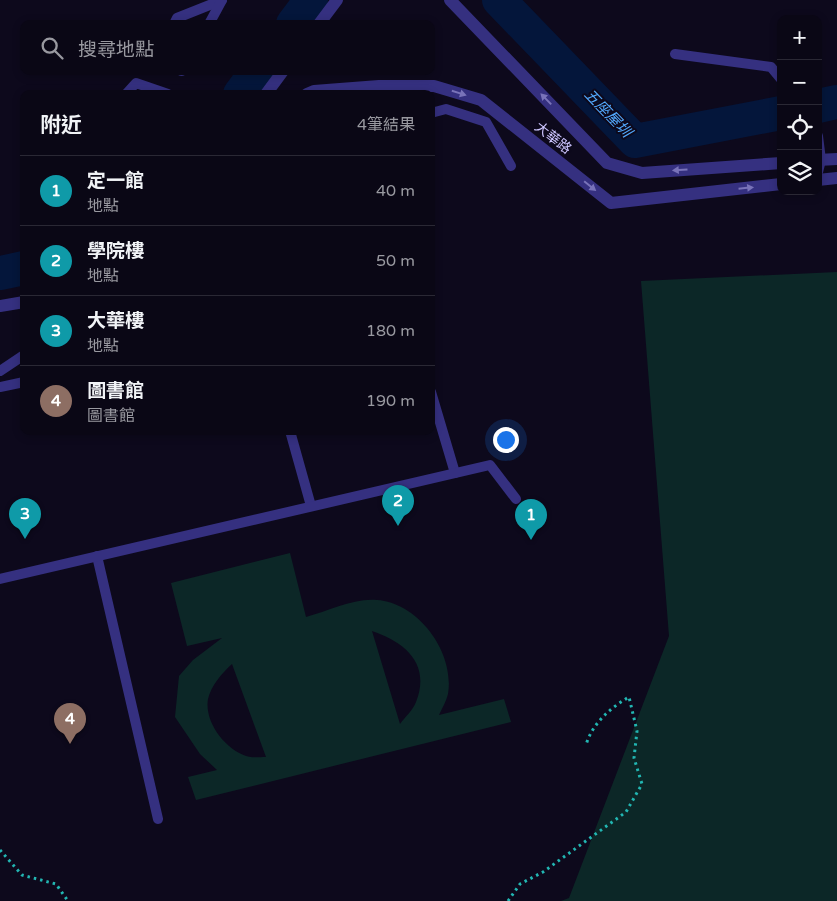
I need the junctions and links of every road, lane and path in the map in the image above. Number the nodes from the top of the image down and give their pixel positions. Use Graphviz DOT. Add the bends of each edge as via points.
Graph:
graph roads {
  1 [pos="222,0"];
  2 [pos="336,0"];
  3 [pos="450,0"];
  4 [pos="176,20"];
  5 [pos="211,20"];
  6 [pos="322,20"];
  7 [pos="675,54"];
  8 [pos="777,74"];
  9 [pos="280,75"];
  10 [pos="130,90"];
  11 [pos="156,90"];
  12 [pos="269,90"];
  13 [pos="314,90"];
  14 [pos="435,113"];
  15 [pos="837,159"];
  16 [pos="777,163"];
  17 [pos="822,163"];
  18 [pos="511,166"];
  19 [pos="837,178"];
  20 [pos="822,180"];
  21 [pos="777,184"];
  22 [pos="20,303"];
  23 [pos="0,306"];
  24 [pos="20,358"];
  25 [pos="0,371"];
  26 [pos="20,383"];
  27 [pos="0,387"];
  28 [pos="435,406"];
  29 [pos="291,435"];
  30 [pos="455,473"];
  31 [pos="516,499"];
  32 [pos="311,506"];
  33 [pos="97,556"];
  34 [pos="0,579"];
  35 [pos="586,745"];
  36 [pos="158,819"];
  37 [pos="0,850"];
  38 [pos="68,901"];
  39 [pos="508,901"];
  1 -- 4 [label="lane"];
  1 -- 5 [label="lane"];
  2 -- 6 [label="street"];
  16 -- 3 [label="street, 大華路, one-way" via="642,172 608,163"];
  7 -- 8 [label="lane" via="772,67"];
  9 -- 12 [label="street"];
  10 -- 11 [label="lane" via="136,83"];
  13 -- 21 [label="street, 大華路, one-way" via="434,86 481,100 611,203"];
  14 -- 18 [label="lane" via="446,109 486,122"];
  15 -- 17 [label="street"];
  19 -- 20 [label="street"];
  22 -- 23 [label="street"];
  24 -- 25 [label="lane"];
  26 -- 27 [label="lane"];
  28 -- 30 [label="lane"];
  29 -- 32 [label="lane"];
  30 -- 31 [label="lane" via="490,465"];
  30 -- 32 [label="lane"];
  32 -- 33 [label="lane"];
  33 -- 34 [label="lane"];
  33 -- 36 [label="lane"];
  35 -- 39 [label="path" via="590,731 629,697 637,731 634,758 642,784 626,812 543,872 520,884"];
  37 -- 38 [label="path" via="22,875 56,884"];
}
